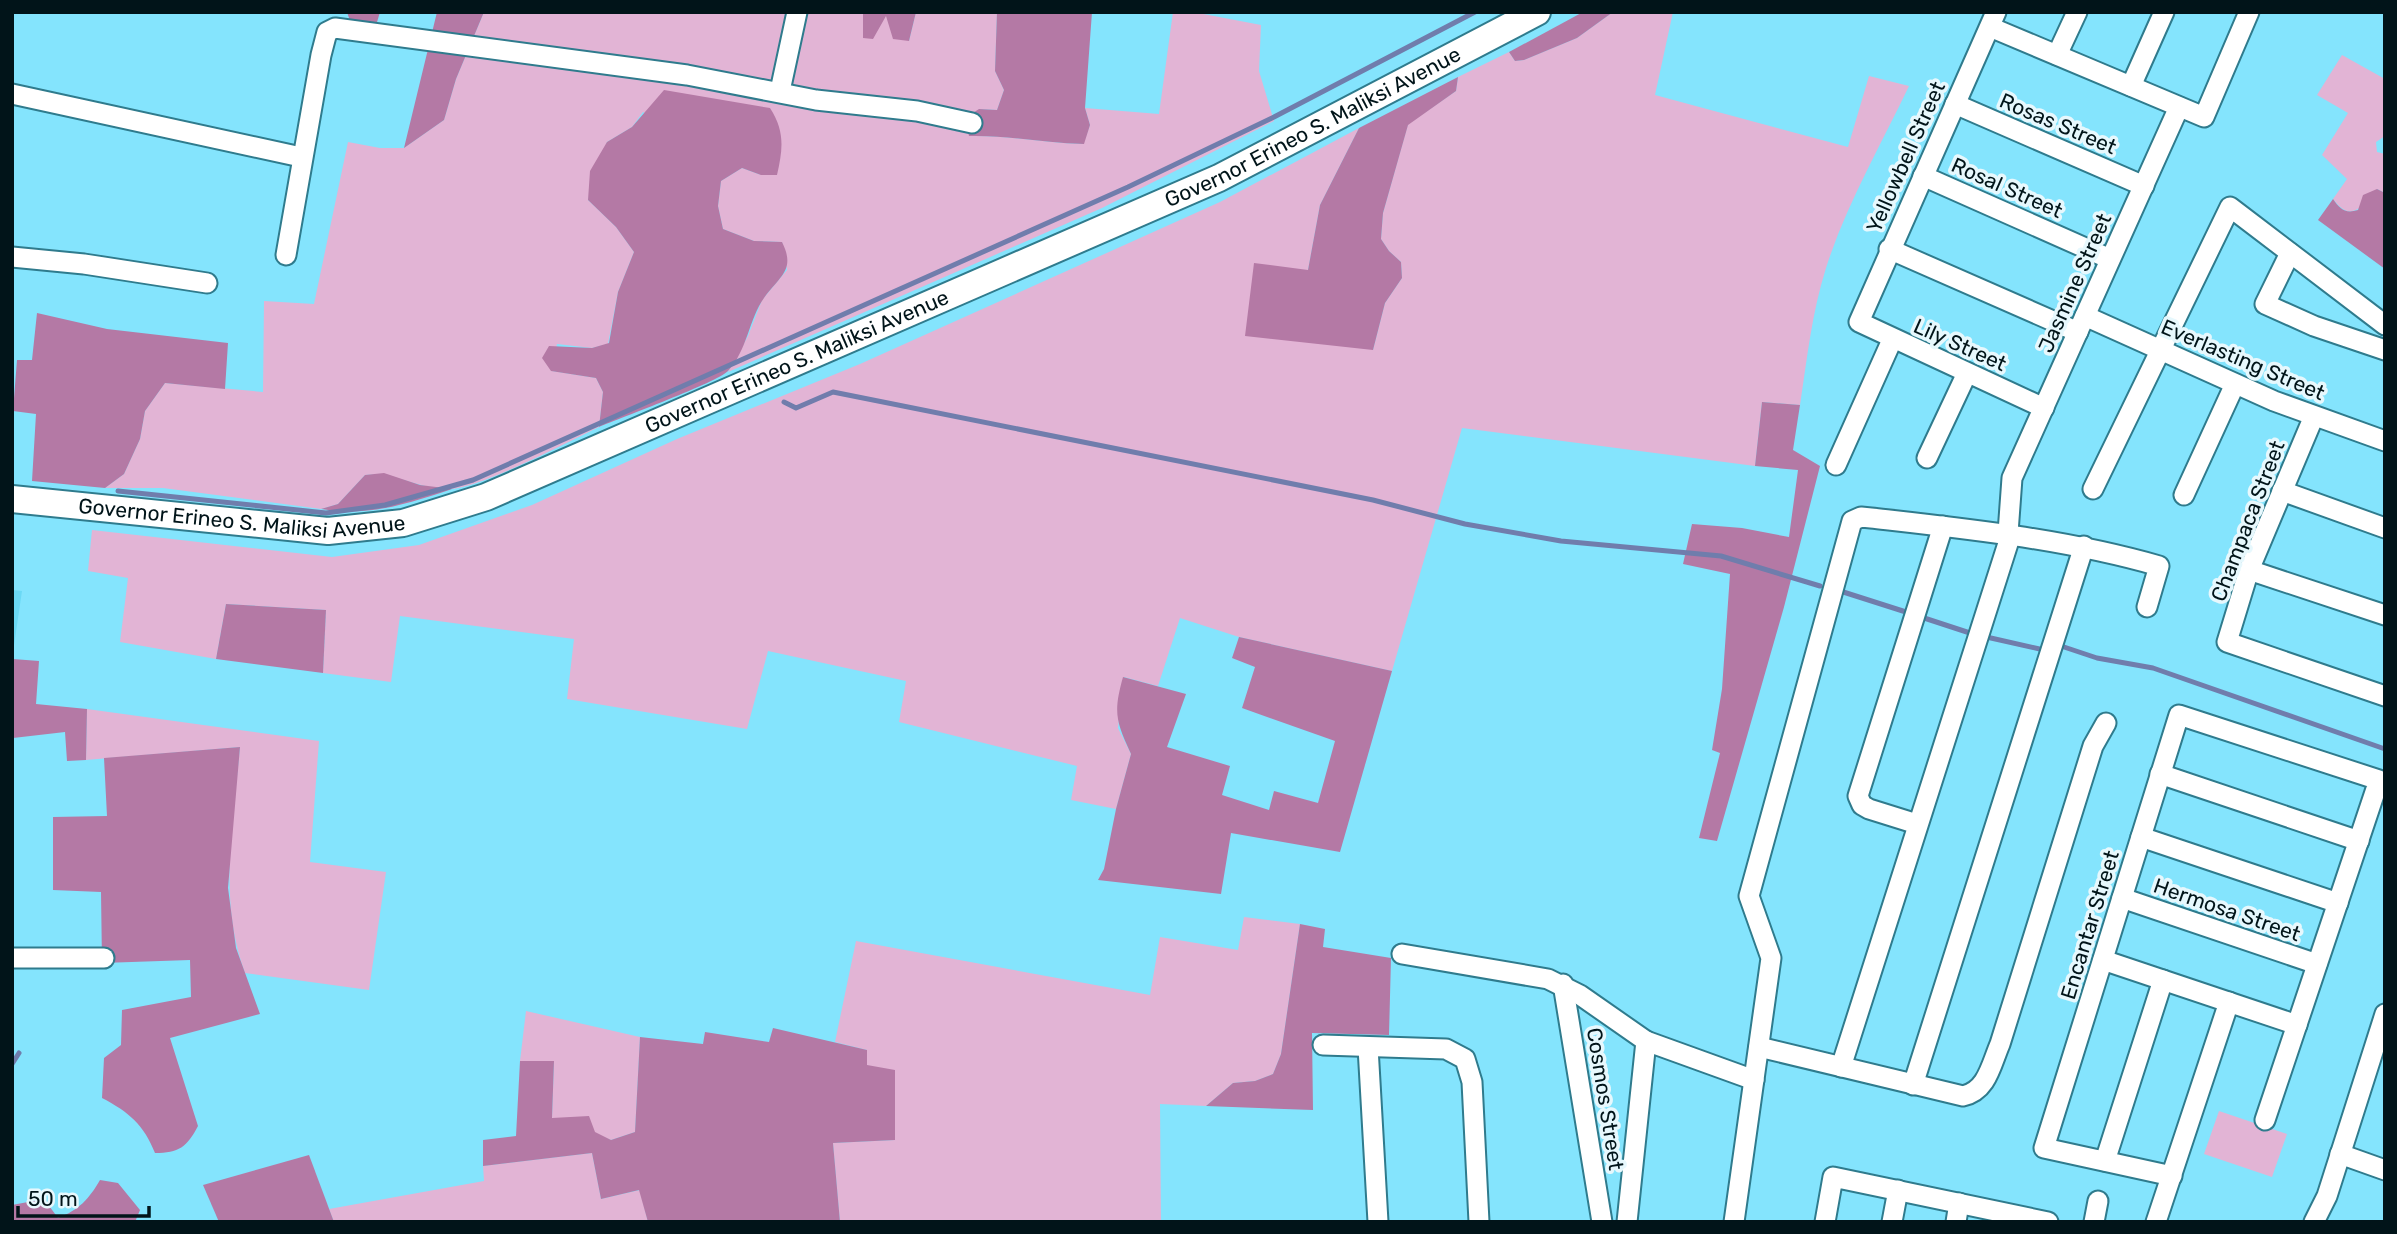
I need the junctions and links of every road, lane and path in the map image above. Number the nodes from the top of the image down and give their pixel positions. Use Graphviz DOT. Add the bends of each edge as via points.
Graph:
graph roads {
  1 [pos="797,12"];
  2 [pos="1537,12"];
  3 [pos="2077,12"];
  4 [pos="2164,12"];
  5 [pos="2249,12"];
  6 [pos="1993,20"];
  7 [pos="2057,55"];
  8 [pos="2131,86"];
  9 [pos="780,91"];
  10 [pos="12,94"];
  11 [pos="1955,104"];
  12 [pos="2179,107"];
  13 [pos="972,123"];
  14 [pos="301,157"];
  15 [pos="1923,176"];
  16 [pos="2144,186"];
  17 [pos="1889,249"];
  18 [pos="2290,253"];
  19 [pos="286,255"];
  20 [pos="12,257"];
  21 [pos="2110,259"];
  22 [pos="207,284"];
  23 [pos="1858,322"];
  24 [pos="2082,324"];
  25 [pos="2385,325"];
  26 [pos="1892,340"];
  27 [pos="2161,350"];
  28 [pos="2385,350"];
  29 [pos="1967,373"];
  30 [pos="2235,384"];
  31 [pos="2044,408"];
  32 [pos="2314,416"];
  33 [pos="2385,441"];
  34 [pos="1927,458"];
  35 [pos="1836,465"];
  36 [pos="2093,489"];
  37 [pos="2282,491"];
  38 [pos="2184,495"];
  39 [pos="12,499"];
  40 [pos="1944,526"];
  41 [pos="2385,528"];
  42 [pos="2010,534"];
  43 [pos="2084,546"];
  44 [pos="2249,570"];
  45 [pos="2147,607"];
  46 [pos="2385,615"];
  47 [pos="2385,696"];
  48 [pos="2106,723"];
  49 [pos="2160,774"];
  50 [pos="1917,824"];
  51 [pos="2141,836"];
  52 [pos="2358,841"];
  53 [pos="2122,898"];
  54 [pos="2338,903"];
  55 [pos="1402,954"];
  56 [pos="12,958"];
  57 [pos="104,958"];
  58 [pos="2103,960"];
  59 [pos="2317,964"];
  60 [pos="2163,980"];
  61 [pos="1563,984"];
  62 [pos="2229,1002"];
  63 [pos="2385,1014"];
  64 [pos="2297,1024"];
  65 [pos="1646,1041"];
  66 [pos="1323,1045"];
  67 [pos="1368,1047"];
  68 [pos="1759,1047"];
  69 [pos="1841,1068"];
  70 [pos="1754,1080"];
  71 [pos="1913,1085"];
  72 [pos="2265,1120"];
  73 [pos="2340,1154"];
  74 [pos="2105,1161"];
  75 [pos="2385,1170"];
  76 [pos="2172,1175"];
  77 [pos="1898,1190"];
  78 [pos="2098,1201"];
  79 [pos="1957,1212"];
  80 [pos="2024,1219"];
  81 [pos="1378,1222"];
  82 [pos="1479,1222"];
  83 [pos="1602,1222"];
  84 [pos="1627,1222"];
  85 [pos="1734,1222"];
  86 [pos="1825,1222"];
  87 [pos="1892,1222"];
  88 [pos="2048,1222"];
  89 [pos="2094,1222"];
  90 [pos="2156,1222"];
  91 [pos="2314,1222"];
  1 -- 9 [label="street"];
  2 -- 39 [label="main road, Governor Erineo S. Maliksi Avenue" via="1219,178 842,344 447,510 403,523 328,531"];
  3 -- 7 [label="street"];
  4 -- 8 [label="street"];
  5 -- 12 [label="street" via="2204,117"];
  6 -- 7 [label="street"];
  6 -- 11 [label="street, Yellowbell Street"];
  7 -- 8 [label="street"];
  8 -- 12 [label="street"];
  9 -- 13 [label="street"];
  9 -- 14 [label="street" via="335,27 327,32"];
  10 -- 14 [label="street"];
  11 -- 15 [label="street, Yellowbell Street"];
  11 -- 16 [label="street, Rosas Street"];
  12 -- 16 [label="street, Jasmine Street"];
  14 -- 19 [label="street"];
  15 -- 17 [label="street, Yellowbell Street"];
  15 -- 21 [label="street, Rosal Street"];
  16 -- 21 [label="street, Jasmine Street"];
  17 -- 23 [label="street, Yellowbell Street"];
  17 -- 24 [label="street, Everlasting Street"];
  18 -- 25 [label="street"];
  18 -- 27 [label="street" via="2230,207"];
  18 -- 28 [label="street" via="2265,304"];
  20 -- 22 [label="street"];
  21 -- 24 [label="street, Jasmine Street"];
  23 -- 26 [label="street, Lily Street"];
  24 -- 27 [label="street, Everlasting Street"];
  24 -- 31 [label="street, Jasmine Street"];
  26 -- 29 [label="street, Lily Street"];
  26 -- 35 [label="street"];
  27 -- 30 [label="street, Everlasting Street"];
  27 -- 36 [label="street"];
  29 -- 31 [label="street, Lily Street"];
  29 -- 34 [label="street"];
  30 -- 32 [label="street, Everlasting Street"];
  30 -- 38 [label="street"];
  31 -- 42 [label="street, Jasmine Street" via="2012,478"];
  32 -- 33 [label="street, Everlasting Street"];
  32 -- 37 [label="street, Champaca Street"];
  37 -- 41 [label="street"];
  37 -- 44 [label="street, Champaca Street"];
  40 -- 42 [label="street"];
  40 -- 50 [label="street" via="1858,796 1869,809"];
  40 -- 68 [label="street" via="1861,517 1852,521 1848,530 1751,888 1752,910 1770,958"];
  42 -- 43 [label="street"];
  42 -- 50 [label="street"];
  43 -- 45 [label="street" via="2159,566"];
  43 -- 71 [label="street"];
  44 -- 46 [label="street"];
  44 -- 47 [label="street, Champaca Street" via="2227,642"];
  48 -- 71 [label="street" via="2093,746 2029,957 1984,1083 1975,1093 1963,1096"];
  49 -- 51 [label="street, Encantar Street"];
  49 -- 52 [label="street"];
  49 -- 52 [label="street, Encantar Street" via="2179,715 2379,780"];
  50 -- 69 [label="street"];
  51 -- 53 [label="street, Encantar Street"];
  51 -- 54 [label="street"];
  52 -- 54 [label="street"];
  53 -- 58 [label="street, Encantar Street"];
  53 -- 59 [label="street, Hermosa Street"];
  54 -- 59 [label="street"];
  55 -- 61 [label="street"];
  56 -- 57 [label="street"];
  58 -- 60 [label="street"];
  58 -- 74 [label="street, Encantar Street" via="2044,1148"];
  59 -- 64 [label="street"];
  60 -- 62 [label="street"];
  60 -- 74 [label="street"];
  61 -- 65 [label="street"];
  61 -- 83 [label="street, Cosmos Street"];
  62 -- 64 [label="street"];
  62 -- 76 [label="street"];
  63 -- 73 [label="street"];
  64 -- 72 [label="street"];
  65 -- 70 [label="street"];
  65 -- 84 [label="street"];
  66 -- 67 [label="street"];
  67 -- 81 [label="street"];
  67 -- 82 [label="street" via="1446,1049 1465,1059 1472,1082"];
  68 -- 69 [label="street"];
  68 -- 70 [label="street"];
  69 -- 71 [label="street"];
  70 -- 85 [label="street"];
  73 -- 75 [label="street"];
  73 -- 91 [label="street"];
  74 -- 76 [label="street"];
  76 -- 90 [label="street"];
  77 -- 79 [label="street"];
  77 -- 86 [label="street" via="1833,1177"];
  77 -- 87 [label="street"];
  78 -- 89 [label="street"];
  79 -- 80 [label="street"];
  80 -- 88 [label="street"];
}
